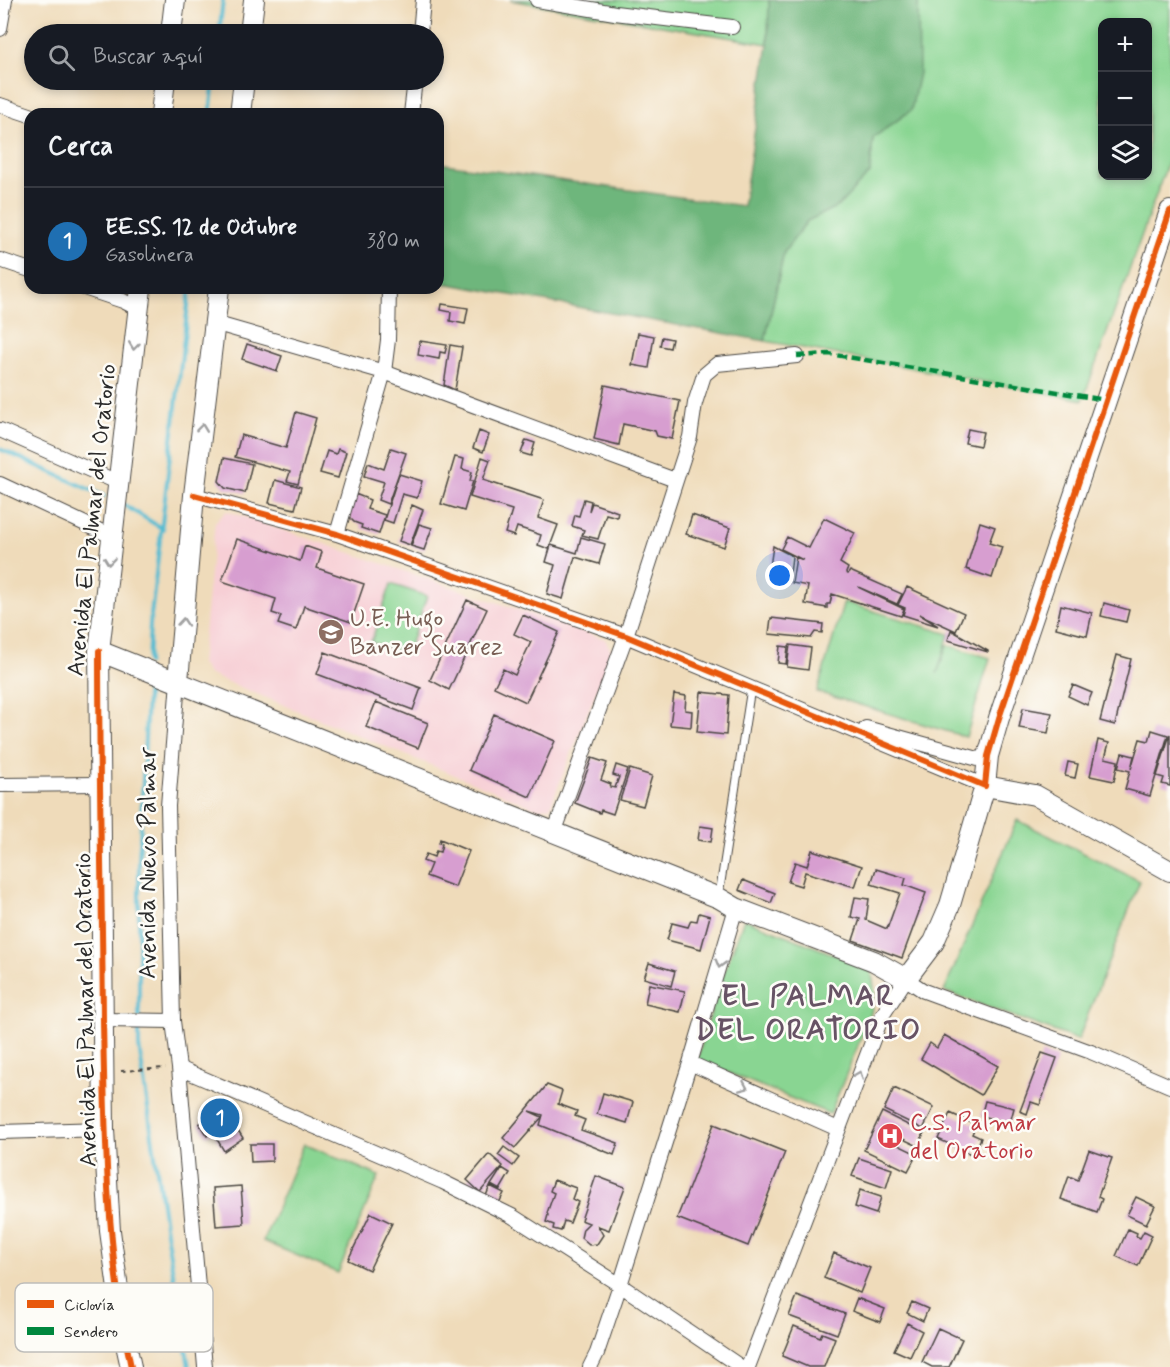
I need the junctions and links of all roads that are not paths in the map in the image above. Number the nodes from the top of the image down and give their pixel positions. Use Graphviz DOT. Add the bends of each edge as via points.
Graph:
graph roads {
  1 [pos="5,0"];
  2 [pos="175,0"];
  3 [pos="254,0"];
  4 [pos="423,0"];
  5 [pos="537,0"];
  6 [pos="172,24"];
  7 [pos="251,24"];
  8 [pos="421,24"];
  9 [pos="732,27"];
  10 [pos="0,29"];
  11 [pos="164,90"];
  12 [pos="243,90"];
  13 [pos="414,90"];
  14 [pos="0,105"];
  15 [pos="162,108"];
  16 [pos="241,108"];
  17 [pos="412,108"];
  18 [pos="24,114"];
  19 [pos="1170,211"];
  20 [pos="0,260"];
  21 [pos="24,268"];
  22 [pos="102,294"];
  23 [pos="140,294"];
  24 [pos="218,294"];
  25 [pos="389,294"];
  26 [pos="139,309"];
  27 [pos="214,323"];
  28 [pos="797,356"];
  29 [pos="384,372"];
  30 [pos="0,430"];
  31 [pos="675,480"];
  32 [pos="117,482"];
  33 [pos="0,484"];
  34 [pos="194,495"];
  35 [pos="337,534"];
  36 [pos="111,536"];
  37 [pos="626,636"];
  38 [pos="99,651"];
  39 [pos="170,678"];
  40 [pos="751,688"];
  41 [pos="811,713"];
  42 [pos="988,756"];
  43 [pos="99,784"];
  44 [pos="0,785"];
  45 [pos="985,786"];
  46 [pos="555,833"];
  47 [pos="1170,871"];
  48 [pos="719,898"];
  49 [pos="736,908"];
  50 [pos="906,979"];
  51 [pos="111,1020"];
  52 [pos="168,1021"];
  53 [pos="690,1063"];
  54 [pos="179,1068"];
  55 [pos="1170,1086"];
  56 [pos="104,1129"];
  57 [pos="838,1129"];
  58 [pos="0,1131"];
  59 [pos="117,1283"];
  60 [pos="198,1283"];
  61 [pos="620,1285"];
  62 [pos="128,1352"];
  63 [pos="204,1352"];
  64 [pos="131,1367"];
  65 [pos="205,1367"];
  66 [pos="590,1367"];
  67 [pos="741,1367"];
  68 [pos="748,1367"];
  1 -- 10 [label="street"];
  2 -- 6 [label="main road"];
  3 -- 7 [label="main road"];
  4 -- 8 [label="street"];
  5 -- 9 [label="street"];
  11 -- 15 [label="main road"];
  12 -- 16 [label="main road"];
  13 -- 17 [label="street"];
  14 -- 18 [label="street"];
  19 -- 42 [label="main road"];
  20 -- 21 [label="street"];
  22 -- 26 [label="street"];
  23 -- 26 [label="main road, Avenida El Palmar del Oratorio"];
  24 -- 27 [label="main road, Avenida Nuevo Palmar"];
  25 -- 29 [label="street"];
  26 -- 32 [label="main road, Avenida El Palmar del Oratorio, one-way"];
  27 -- 29 [label="street"];
  34 -- 27 [label="main road, Avenida Nuevo Palmar, one-way"];
  28 -- 31 [label="street" via="717,364 704,375 690,437"];
  29 -- 31 [label="street"];
  29 -- 35 [label="street"];
  30 -- 32 [label="street"];
  31 -- 37 [label="street"];
  32 -- 36 [label="main road, Avenida El Palmar del Oratorio"];
  33 -- 36 [label="street"];
  34 -- 35 [label="street"];
  39 -- 34 [label="main road, Avenida Nuevo Palmar, one-way"];
  35 -- 37 [label="street"];
  36 -- 38 [label="main road, Avenida El Palmar del Oratorio, one-way"];
  37 -- 40 [label="street"];
  37 -- 46 [label="street"];
  38 -- 39 [label="main road"];
  38 -- 43 [label="main road, Avenida El Palmar del Oratorio"];
  39 -- 46 [label="main road"];
  39 -- 52 [label="street, Avenida Nuevo Palmar"];
  40 -- 41 [label="street"];
  40 -- 48 [label="lane"];
  41 -- 42 [label="street" via="978,759"];
  41 -- 45 [label="street"];
  42 -- 45 [label="main road"];
  43 -- 44 [label="street"];
  43 -- 51 [label="main road, Avenida El Palmar del Oratorio"];
  45 -- 47 [label="main road" via="1035,795"];
  45 -- 50 [label="main road" via="950,905 934,942"];
  46 -- 48 [label="main road"];
  48 -- 49 [label="main road"];
  49 -- 50 [label="main road" via="874,961"];
  49 -- 53 [label="street, one-way"];
  50 -- 55 [label="street" via="924,991 1091,1052"];
  57 -- 50 [label="street, one-way" via="882,1016"];
  51 -- 52 [label="street"];
  51 -- 56 [label="main road, Avenida El Palmar del Oratorio"];
  52 -- 54 [label="street, Avenida Nuevo Palmar"];
  53 -- 57 [label="street, one-way"];
  53 -- 61 [label="street"];
  54 -- 60 [label="street, Avenida Nuevo Palmar"];
  54 -- 61 [label="street" via="443,1182 512,1216"];
  56 -- 58 [label="street"];
  56 -- 59 [label="main road, Avenida El Palmar del Oratorio"];
  57 -- 68 [label="street"];
  61 -- 66 [label="street"];
  61 -- 67 [label="street"];
  62 -- 64 [label="main road, Avenida El Palmar del Oratorio"];
  63 -- 65 [label="street, Avenida Nuevo Palmar"];
}
